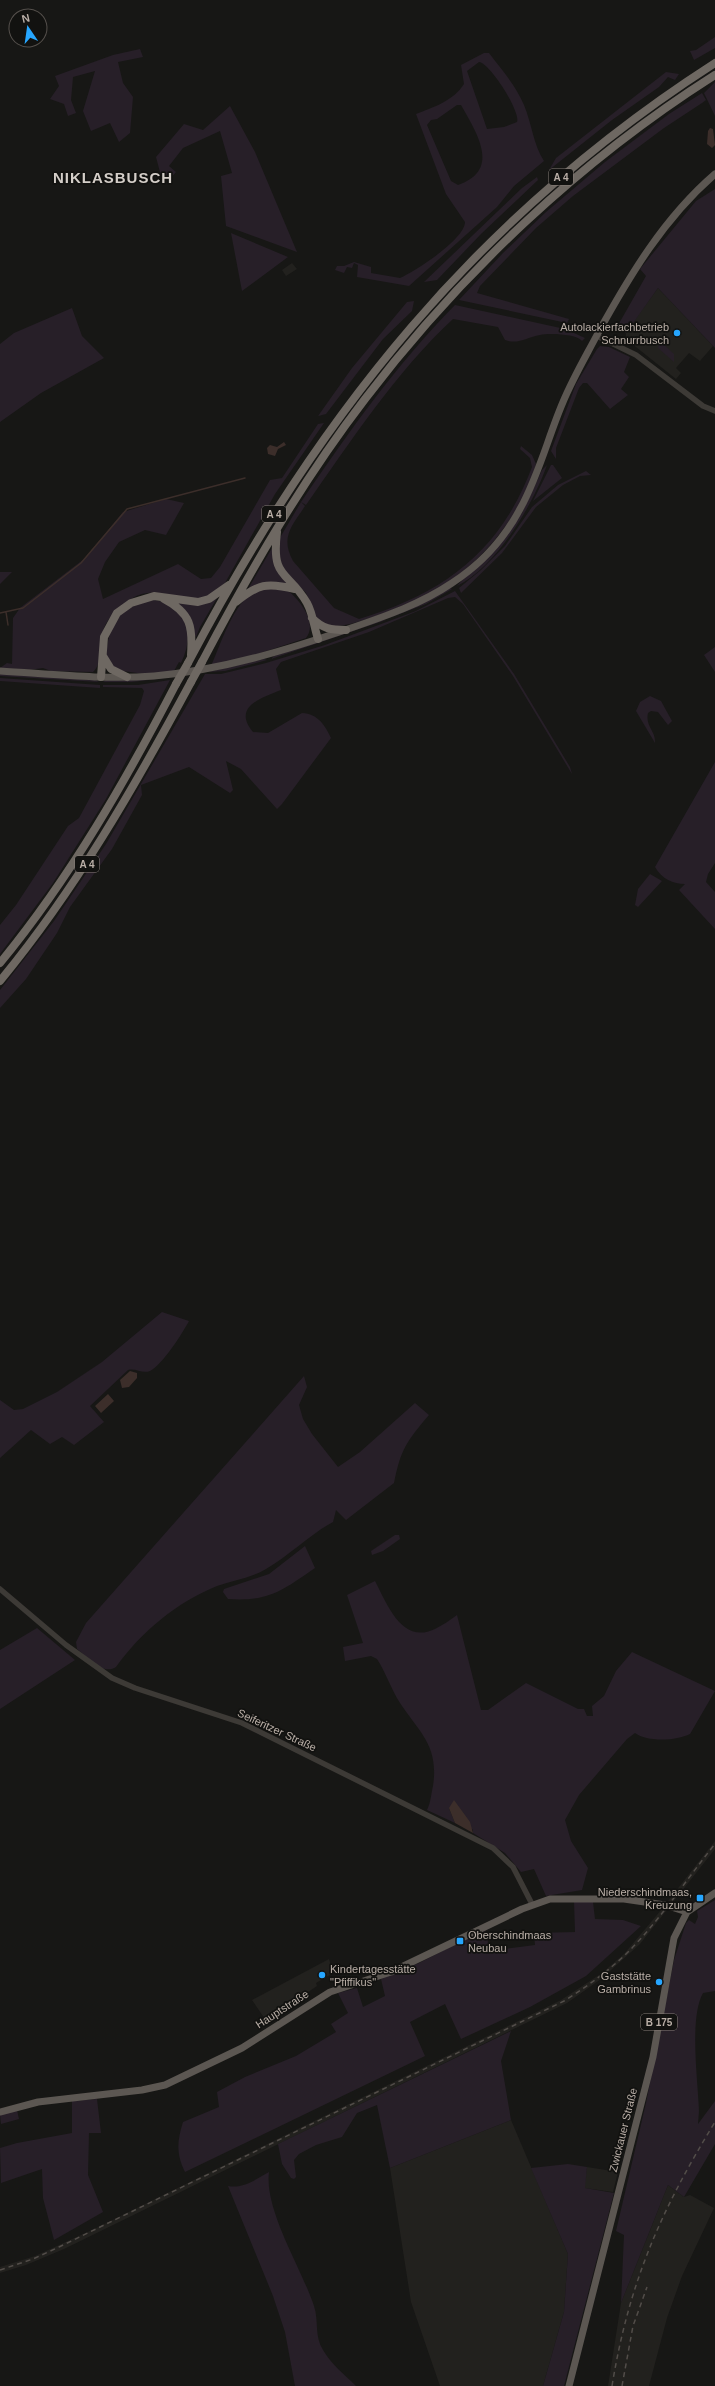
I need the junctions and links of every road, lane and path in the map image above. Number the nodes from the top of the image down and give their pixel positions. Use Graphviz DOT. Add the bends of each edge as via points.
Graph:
graph roads {
  1 [pos="715,63"];
  2 [pos="715,75"];
  3 [pos="715,174"];
  4 [pos="597,336"];
  5 [pos="715,411"];
  6 [pos="277,529"];
  7 [pos="233,582"];
  8 [pos="295,590"];
  9 [pos="160,597"];
  10 [pos="232,605"];
  11 [pos="312,617"];
  12 [pos="346,630"];
  13 [pos="318,639"];
  14 [pos="102,654"];
  15 [pos="190,660"];
  16 [pos="0,671"];
  17 [pos="101,677"];
  18 [pos="127,677"];
  19 [pos="0,964"];
  20 [pos="0,981"];
  21 [pos="0,1589"];
  22 [pos="715,1893"];
  23 [pos="532,1904"];
  24 [pos="688,1912"];
  25 [pos="0,2112"];
  26 [pos="569,2386"];
  1 -- 7 [label="highway, A 4" via="619,130 543,192 445,287 369,376 317,448"];
  2 -- 6 [label="highway, A 4" via="625,139 553,198 458,290 364,400"];
  3 -- 4 [label="main road" via="682,206 651,246"];
  4 -- 5 [label="street" via="636,355 703,406"];
  4 -- 12 [label="main road" via="569,387 520,509 507,531 490,551 467,573 430,597"];
  6 -- 8 [label="highway" via="276,562 280,572"];
  6 -- 10 [label="highway, A 4"];
  7 -- 9 [label="highway" via="209,599 198,602"];
  7 -- 15 [label="highway, A 4"];
  8 -- 10 [label="highway" via="280,585 262,585"];
  8 -- 11 [label="highway" via="307,603"];
  9 -- 14 [label="highway" via="140,599 118,613 104,636"];
  9 -- 15 [label="highway" via="178,607 189,622 192,636"];
  10 -- 20 [label="highway, A 4, bridge" via="122,806 85,866 35,938"];
  11 -- 12 [label="highway" via="320,626 329,630"];
  11 -- 13 [label="highway"];
  12 -- 13 [label="main road"];
  13 -- 18 [label="main road" via="222,666 155,676"];
  14 -- 17 [label="highway"];
  14 -- 18 [label="highway" via="111,669"];
  15 -- 19 [label="highway, A 4, bridge" via="115,797 80,854"];
  16 -- 17 [label="main road"];
  17 -- 18 [label="main road"];
  21 -- 23 [label="street, Seiferitzer Straße" via="66,1645 112,1678 242,1723 493,1848 513,1867"];
  22 -- 24 [label="main road, Zwickauer Straße / B 175"];
  23 -- 24 [label="main road, Hauptstraße" via="564,1898 624,1899 665,1905"];
  23 -- 25 [label="main road, Hauptstraße" via="391,1972 330,1992 242,2048 165,2085 38,2102"];
  24 -- 26 [label="main road, Zwickauer Straße / B 175" via="674,1938 653,2057"];
}
